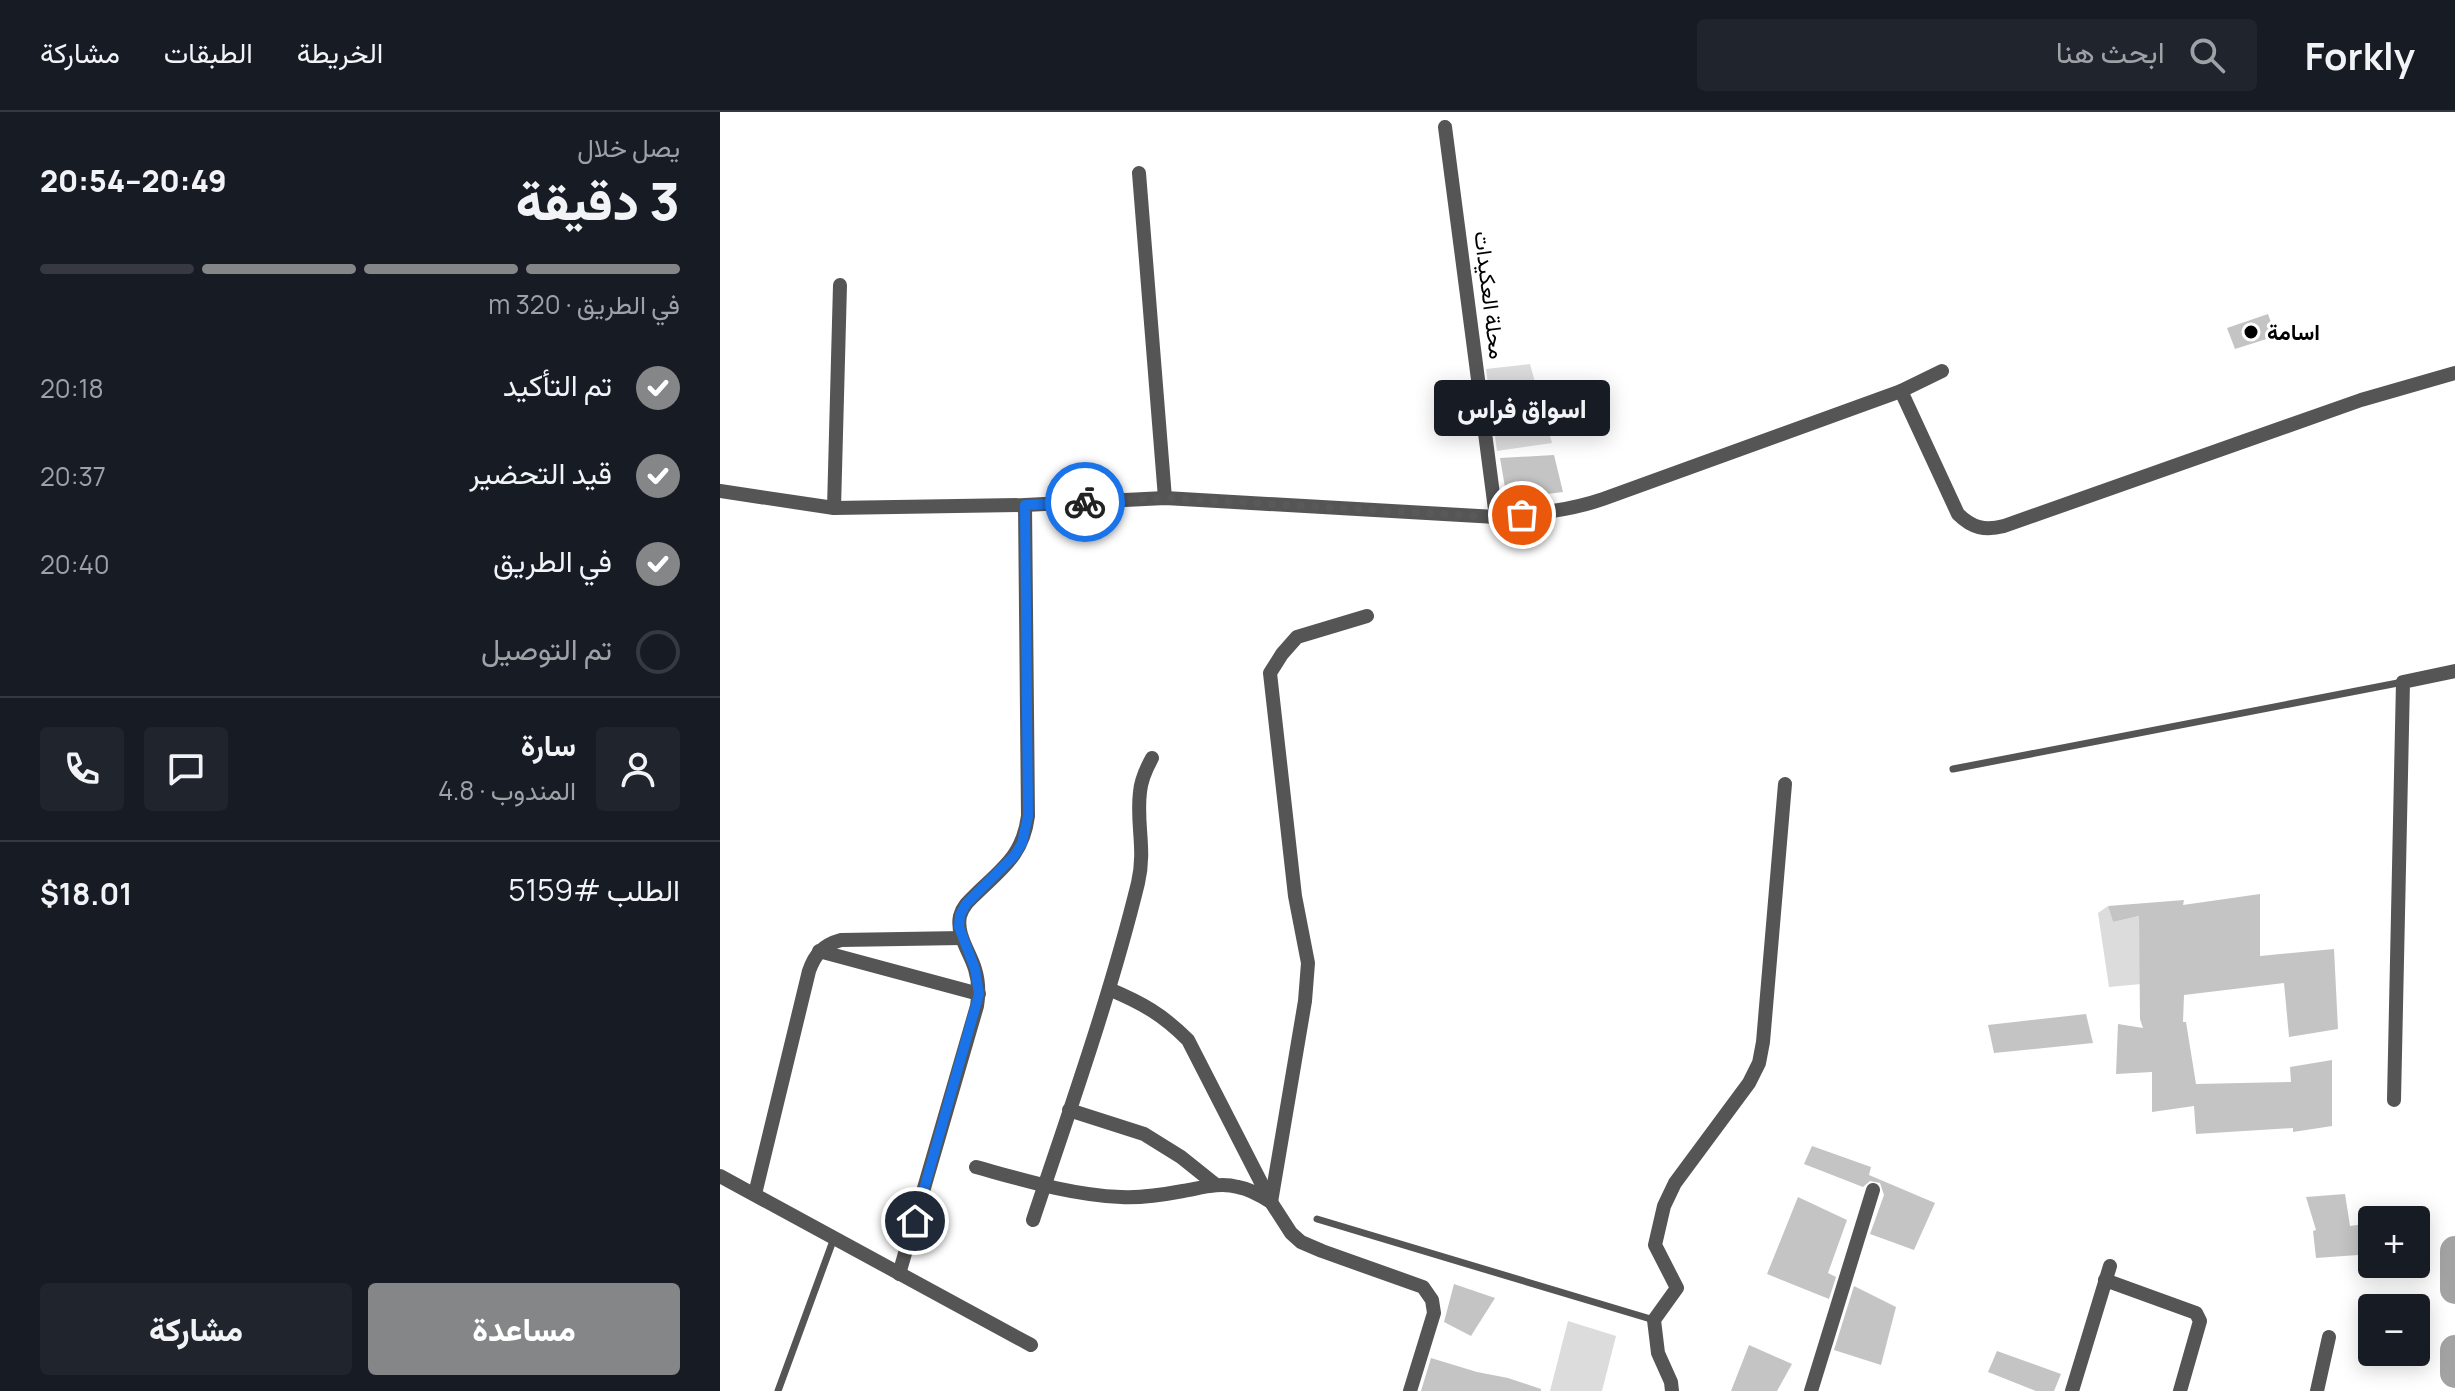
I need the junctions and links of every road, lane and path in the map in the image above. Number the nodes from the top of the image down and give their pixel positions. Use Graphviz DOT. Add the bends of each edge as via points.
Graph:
graph roads {
  1 [pos="1445,127"];
  2 [pos="1139,173"];
  3 [pos="840,285"];
  4 [pos="1942,371"];
  5 [pos="2455,373"];
  6 [pos="1901,391"];
  7 [pos="720,491"];
  8 [pos="1165,498"];
  9 [pos="1025,505"];
  10 [pos="834,508"];
  11 [pos="1496,517"];
  12 [pos="1367,616"];
  13 [pos="2455,671"];
  14 [pos="2403,682"];
  15 [pos="1152,758"];
  16 [pos="1953,769"];
  17 [pos="1785,784"];
  18 [pos="962,938"];
  19 [pos="819,951"];
  20 [pos="1109,989"];
  21 [pos="979,994"];
  22 [pos="2394,1100"];
  23 [pos="1069,1110"];
  24 [pos="976,1167"];
  25 [pos="720,1176"];
  26 [pos="1216,1185"];
  27 [pos="1045,1186"];
  28 [pos="1873,1190"];
  29 [pos="755,1194"];
  30 [pos="1271,1202"];
  31 [pos="1317,1219"];
  32 [pos="1033,1220"];
  33 [pos="834,1238"];
  34 [pos="899,1274"];
  35 [pos="1654,1320"];
  36 [pos="2329,1337"];
  37 [pos="1031,1345"];
  38 [pos="778,1391"];
  39 [pos="1410,1391"];
  40 [pos="1672,1391"];
  41 [pos="1811,1391"];
  42 [pos="2072,1391"];
  43 [pos="2180,1391"];
  44 [pos="2317,1391"];
  1 -- 11 [label="street, محلة العكيدات"];
  2 -- 8 [label="street"];
  3 -- 10 [label="street"];
  4 -- 6 [label="street"];
  5 -- 6 [label="street" via="1984,529 1958,514"];
  6 -- 11 [label="street" via="1579,507"];
  7 -- 10 [label="street"];
  8 -- 9 [label="street"];
  8 -- 11 [label="street"];
  9 -- 10 [label="street"];
  9 -- 18 [label="street" via="1026,833 1014,856 966,904 960,915"];
  12 -- 30 [label="street" via="1297,637 1270,673 1296,907 1308,963"];
  13 -- 14 [label="street"];
  14 -- 16 [label="lane"];
  14 -- 22 [label="street"];
  15 -- 20 [label="street" via="1140,792 1142,868"];
  17 -- 35 [label="street" via="1762,1052 1749,1083 1675,1183 1664,1206 1655,1245 1677,1288"];
  18 -- 19 [label="street" via="841,940"];
  18 -- 21 [label="street"];
  19 -- 21 [label="street"];
  19 -- 29 [label="street" via="809,971"];
  20 -- 23 [label="street"];
  20 -- 30 [label="street" via="1167,1018 1188,1040"];
  21 -- 34 [label="street"];
  23 -- 26 [label="street" via="1164,1144"];
  23 -- 27 [label="street"];
  24 -- 27 [label="street"];
  25 -- 29 [label="street"];
  26 -- 27 [label="street" via="1122,1197"];
  26 -- 30 [label="street" via="1245,1189"];
  27 -- 32 [label="street"];
  28 -- 41 [label="street"];
  29 -- 33 [label="street"];
  30 -- 39 [label="street" via="1301,1242 1423,1287 1434,1313"];
  31 -- 35 [label="lane"];
  33 -- 34 [label="street"];
  33 -- 38 [label="lane"];
  34 -- 37 [label="street"];
  35 -- 40 [label="street" via="1658,1353"];
  36 -- 44 [label="street"];
  42 -- 43 [label="street" via="2108,1273 2199,1317"];
}
